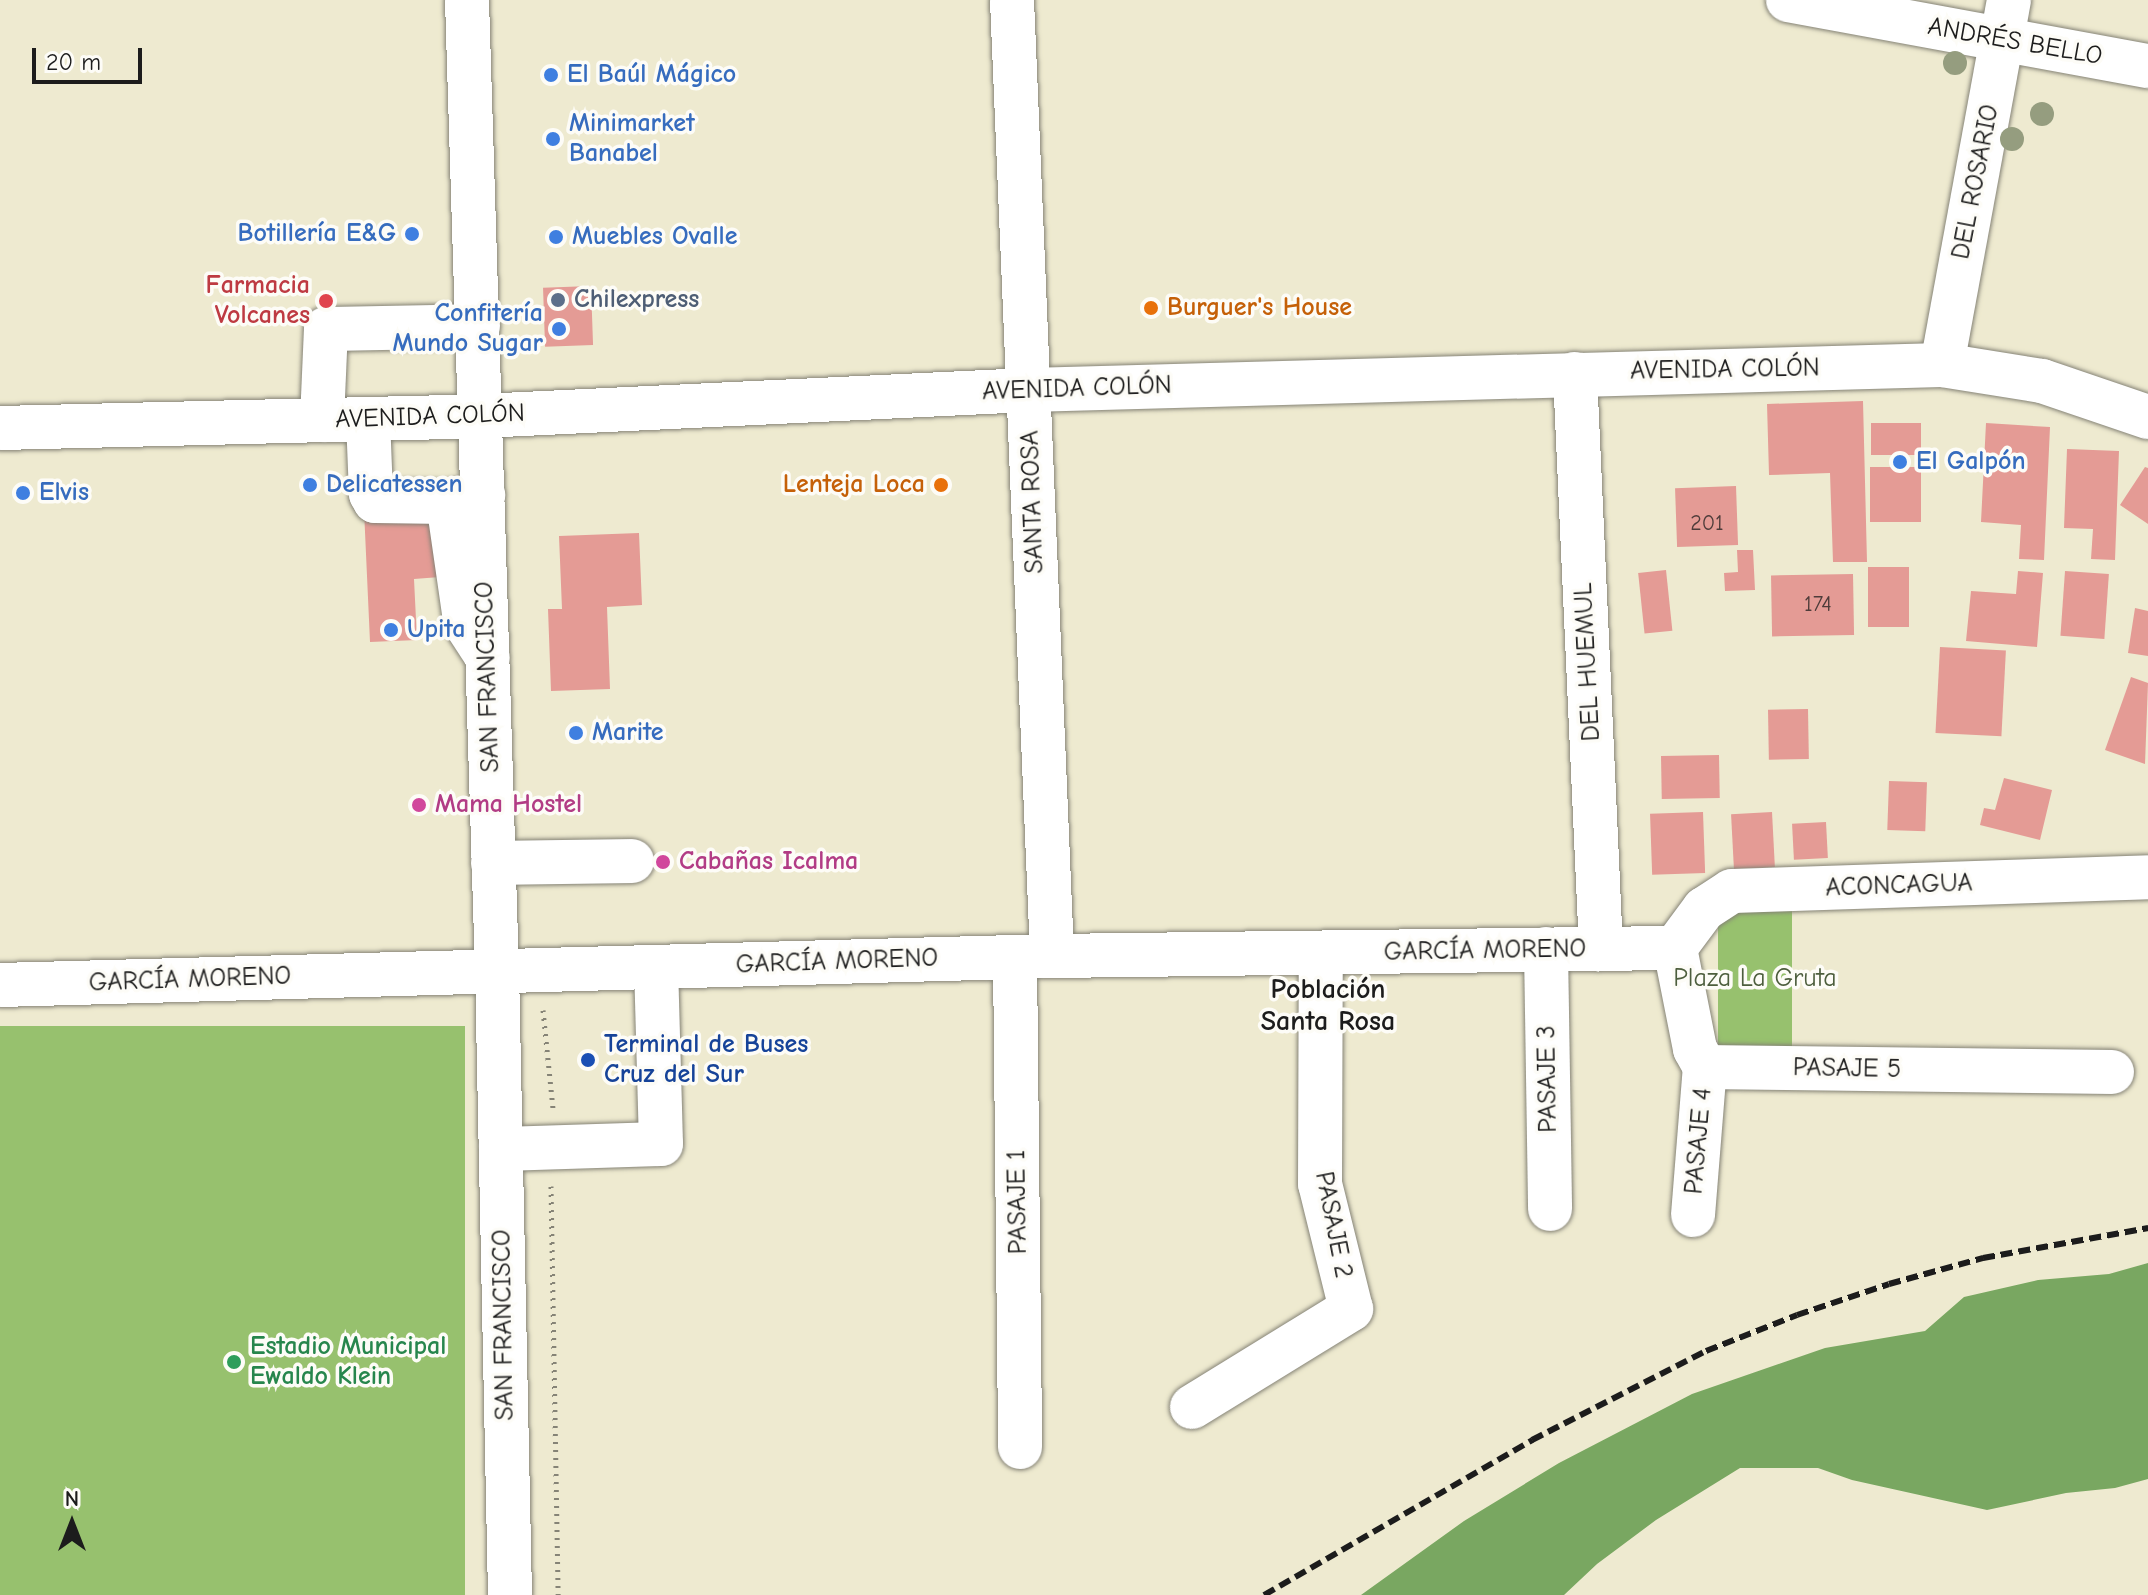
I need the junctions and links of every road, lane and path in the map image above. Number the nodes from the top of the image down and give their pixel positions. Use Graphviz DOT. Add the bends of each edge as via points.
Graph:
graph roads {
  1 [pos="467,0"];
  2 [pos="1012,0"];
  3 [pos="1788,0"];
  4 [pos="2006,20"];
  5 [pos="2148,66"];
  6 [pos="478,326"];
  7 [pos="1942,365"];
  8 [pos="1575,374"];
  9 [pos="1029,390"];
  10 [pos="481,416"];
  11 [pos="2148,417"];
  12 [pos="368,419"];
  13 [pos="322,420"];
  14 [pos="0,428"];
  15 [pos="466,499"];
  16 [pos="632,861"];
  17 [pos="493,863"];
  18 [pos="2148,877"];
  19 [pos="1675,948"];
  20 [pos="1546,949"];
  21 [pos="1601,949"];
  22 [pos="1321,953"];
  23 [pos="1034,956"];
  24 [pos="656,967"];
  25 [pos="517,970"];
  26 [pos="0,985"];
  27 [pos="1705,1067"];
  28 [pos="2112,1072"];
  29 [pos="552,1147"];
  30 [pos="501,1149"];
  31 [pos="1550,1209"];
  32 [pos="1693,1215"];
  33 [pos="1192,1407"];
  34 [pos="1020,1447"];
  35 [pos="510,1595"];
  36 [pos="558,1595"];
  1 -- 6 [label="street, SAN FRANCISCO"];
  2 -- 9 [label="street, SANTA ROSA"];
  3 -- 4 [label="street, ANDRÉS BELLO"];
  4 -- 5 [label="street, ANDRÉS BELLO"];
  4 -- 7 [label="street, DEL ROSARIO"];
  6 -- 10 [label="street, SAN FRANCISCO"];
  6 -- 13 [label="street" via="326,329"];
  7 -- 8 [label="street, AVENIDA COLÓN"];
  7 -- 11 [label="street, AVENIDA COLÓN" via="2042,381"];
  8 -- 9 [label="street, AVENIDA COLÓN"];
  8 -- 21 [label="street, DEL HUEMUL"];
  9 -- 10 [label="street, AVENIDA COLÓN"];
  9 -- 23 [label="street, SANTA ROSA"];
  10 -- 12 [label="street, AVENIDA COLÓN"];
  10 -- 15 [label="street, SAN FRANCISCO"];
  12 -- 13 [label="street, AVENIDA COLÓN"];
  12 -- 15 [label="street" via="375,501"];
  13 -- 14 [label="street, AVENIDA COLÓN"];
  15 -- 17 [label="street, SAN FRANCISCO" via="488,658"];
  16 -- 17 [label="street"];
  17 -- 25 [label="street, SAN FRANCISCO"];
  18 -- 19 [label="street, ACONCAGUA" via="1732,891 1704,909"];
  19 -- 21 [label="street, GARCÍA MORENO"];
  19 -- 27 [label="street" via="1695,1049"];
  20 -- 21 [label="street, GARCÍA MORENO"];
  20 -- 22 [label="street, GARCÍA MORENO"];
  20 -- 31 [label="street, PASAJE 3"];
  22 -- 23 [label="street, GARCÍA MORENO"];
  22 -- 33 [label="street, PASAJE 2" via="1320,1184 1351,1309"];
  23 -- 24 [label="street, GARCÍA MORENO"];
  23 -- 34 [label="street, PASAJE 1"];
  24 -- 25 [label="street, GARCÍA MORENO"];
  24 -- 29 [label="street" via="661,1144"];
  25 -- 26 [label="street, GARCÍA MORENO"];
  25 -- 29 [label="path" via="554,1087"];
  25 -- 30 [label="street, SAN FRANCISCO"];
  27 -- 28 [label="street, PASAJE 5"];
  27 -- 32 [label="street, PASAJE 4"];
  29 -- 30 [label="street"];
  29 -- 36 [label="path"];
  30 -- 35 [label="street, SAN FRANCISCO"];
}
